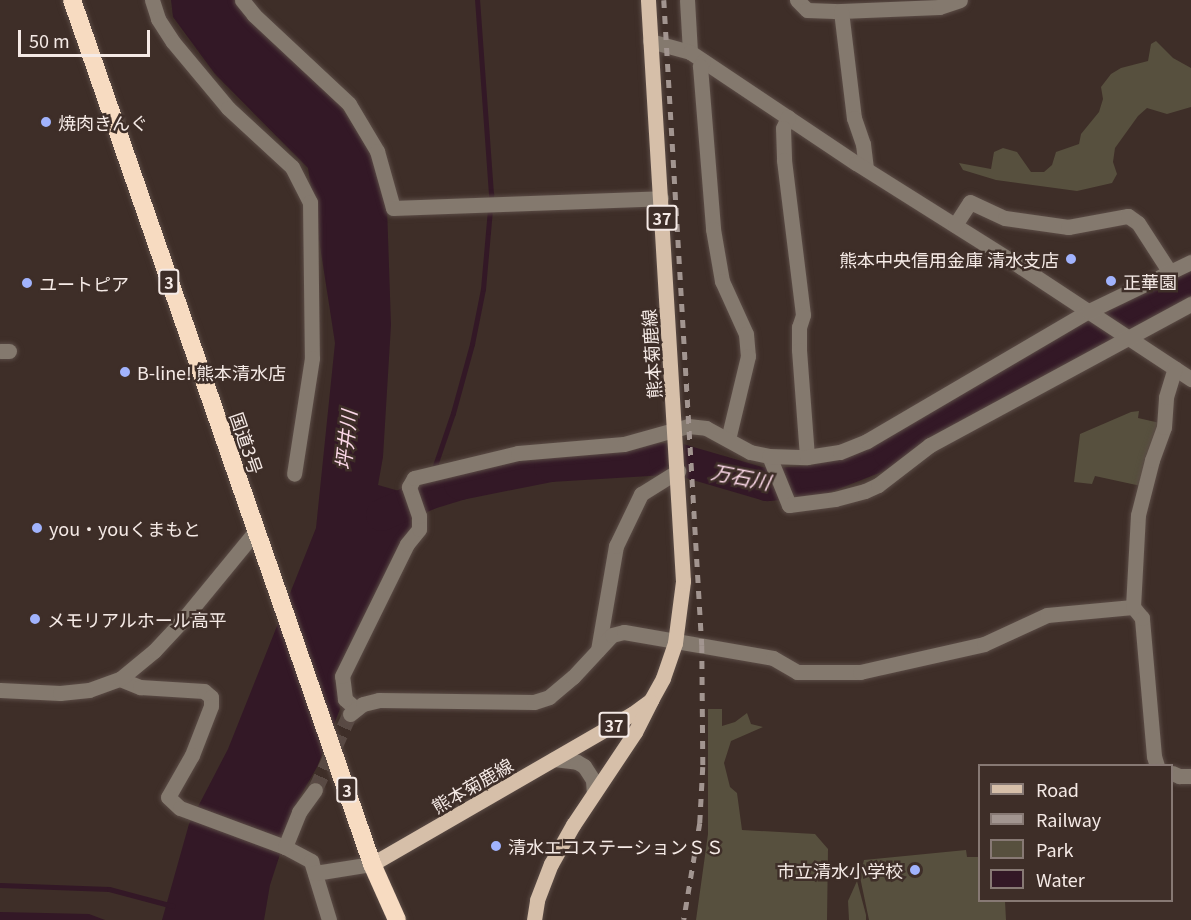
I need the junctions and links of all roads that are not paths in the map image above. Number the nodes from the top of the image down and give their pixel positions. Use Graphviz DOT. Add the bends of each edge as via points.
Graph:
graph roads {
  1 [pos="72,0"];
  2 [pos="152,0"];
  3 [pos="242,0"];
  4 [pos="648,0"];
  5 [pos="687,0"];
  6 [pos="797,0"];
  7 [pos="960,0"];
  8 [pos="841,11"];
  9 [pos="650,41"];
  10 [pos="697,56"];
  11 [pos="788,117"];
  12 [pos="866,169"];
  13 [pos="661,198"];
  14 [pos="955,225"];
  15 [pos="1191,262"];
  16 [pos="1169,271"];
  17 [pos="1191,304"];
  18 [pos="1093,314"];
  19 [pos="1125,335"];
  20 [pos="1176,368"];
  21 [pos="1191,379"];
  22 [pos="675,433"];
  23 [pos="728,439"];
  24 [pos="807,457"];
  25 [pos="771,461"];
  26 [pos="678,471"];
  27 [pos="294,474"];
  28 [pos="255,532"];
  29 [pos="1133,607"];
  30 [pos="675,643"];
  31 [pos="598,650"];
  32 [pos="120,679"];
  33 [pos="0,690"];
  34 [pos="651,700"];
  35 [pos="554,759"];
  36 [pos="1157,764"];
  37 [pos="1173,773"];
  38 [pos="1191,776"];
  39 [pos="315,790"];
  40 [pos="594,793"];
  41 [pos="278,845"];
  42 [pos="372,864"];
  43 [pos="315,873"];
  44 [pos="329,920"];
  45 [pos="384,920"];
  46 [pos="397,920"];
  47 [pos="534,920"];
  1 -- 28 [label="highway, 国道3号 / 3"];
  2 -- 27 [label="street" via="158,19 173,42 228,108 292,167 310,202 312,358"];
  3 -- 13 [label="street" via="349,104 377,151 393,208"];
  4 -- 9 [label="main road, 熊本菊鹿線 / 37"];
  5 -- 10 [label="street"];
  6 -- 8 [label="street" via="807,10"];
  7 -- 8 [label="street" via="939,7"];
  8 -- 12 [label="street" via="854,118"];
  9 -- 10 [label="street"];
  9 -- 13 [label="main road, 熊本菊鹿線 / 37"];
  10 -- 11 [label="street"];
  10 -- 23 [label="street" via="714,239 722,280 746,334 748,356"];
  11 -- 12 [label="street"];
  11 -- 24 [label="street" via="783,128 784,160 803,315 799,350"];
  12 -- 14 [label="street"];
  13 -- 22 [label="main road, 熊本菊鹿線 / 37"];
  14 -- 16 [label="street" via="970,202 1005,218 1068,227 1128,216 1138,223"];
  14 -- 18 [label="street"];
  15 -- 16 [label="street"];
  16 -- 18 [label="street"];
  17 -- 19 [label="street"];
  18 -- 19 [label="street"];
  18 -- 24 [label="street" via="867,441 840,452"];
  19 -- 20 [label="street"];
  19 -- 25 [label="street" via="930,445 865,491 789,505"];
  20 -- 21 [label="street"];
  20 -- 29 [label="street" via="1166,397 1164,427 1138,515"];
  22 -- 23 [label="street" via="688,426 706,428"];
  22 -- 26 [label="main road, 熊本菊鹿線 / 37"];
  22 -- 31 [label="street" via="624,444 546,450 486,460 414,478 409,488 419,516 419,529 407,544 342,676 345,699 353,712 363,704 379,700 534,702 549,697"];
  23 -- 25 [label="street"];
  24 -- 25 [label="street"];
  26 -- 30 [label="main road, 熊本菊鹿線 / 37" via="683,581"];
  26 -- 31 [label="street" via="641,494 616,546"];
  28 -- 32 [label="street" via="181,622"];
  28 -- 42 [label="highway, 国道3号 / 3"];
  29 -- 30 [label="street" via="1047,615 984,644 860,672 809,674 797,672 773,658"];
  29 -- 36 [label="street" via="1142,618"];
  30 -- 31 [label="street" via="624,632 612,635"];
  30 -- 34 [label="main road, 熊本菊鹿線 / 37"];
  32 -- 33 [label="street" via="89,690 60,693"];
  32 -- 41 [label="street" via="140,687 204,691 211,697 192,755 168,797 180,808"];
  34 -- 35 [label="main road, 熊本菊鹿線 / 37"];
  34 -- 40 [label="main road, 熊本菊鹿線 / 37" via="635,732"];
  35 -- 40 [label="street" via="584,766 593,780"];
  35 -- 42 [label="main road, 熊本菊鹿線 / 37"];
  37 -- 38 [label="street"];
  39 -- 41 [label="street"];
  40 -- 47 [label="main road, 熊本菊鹿線 / 37" via="551,864"];
  41 -- 43 [label="street" via="311,861"];
  42 -- 43 [label="street"];
  42 -- 45 [label="highway, 国道3号 / 3"];
  42 -- 46 [label="highway, 国道3号 / 3"];
  43 -- 44 [label="street"];
}
